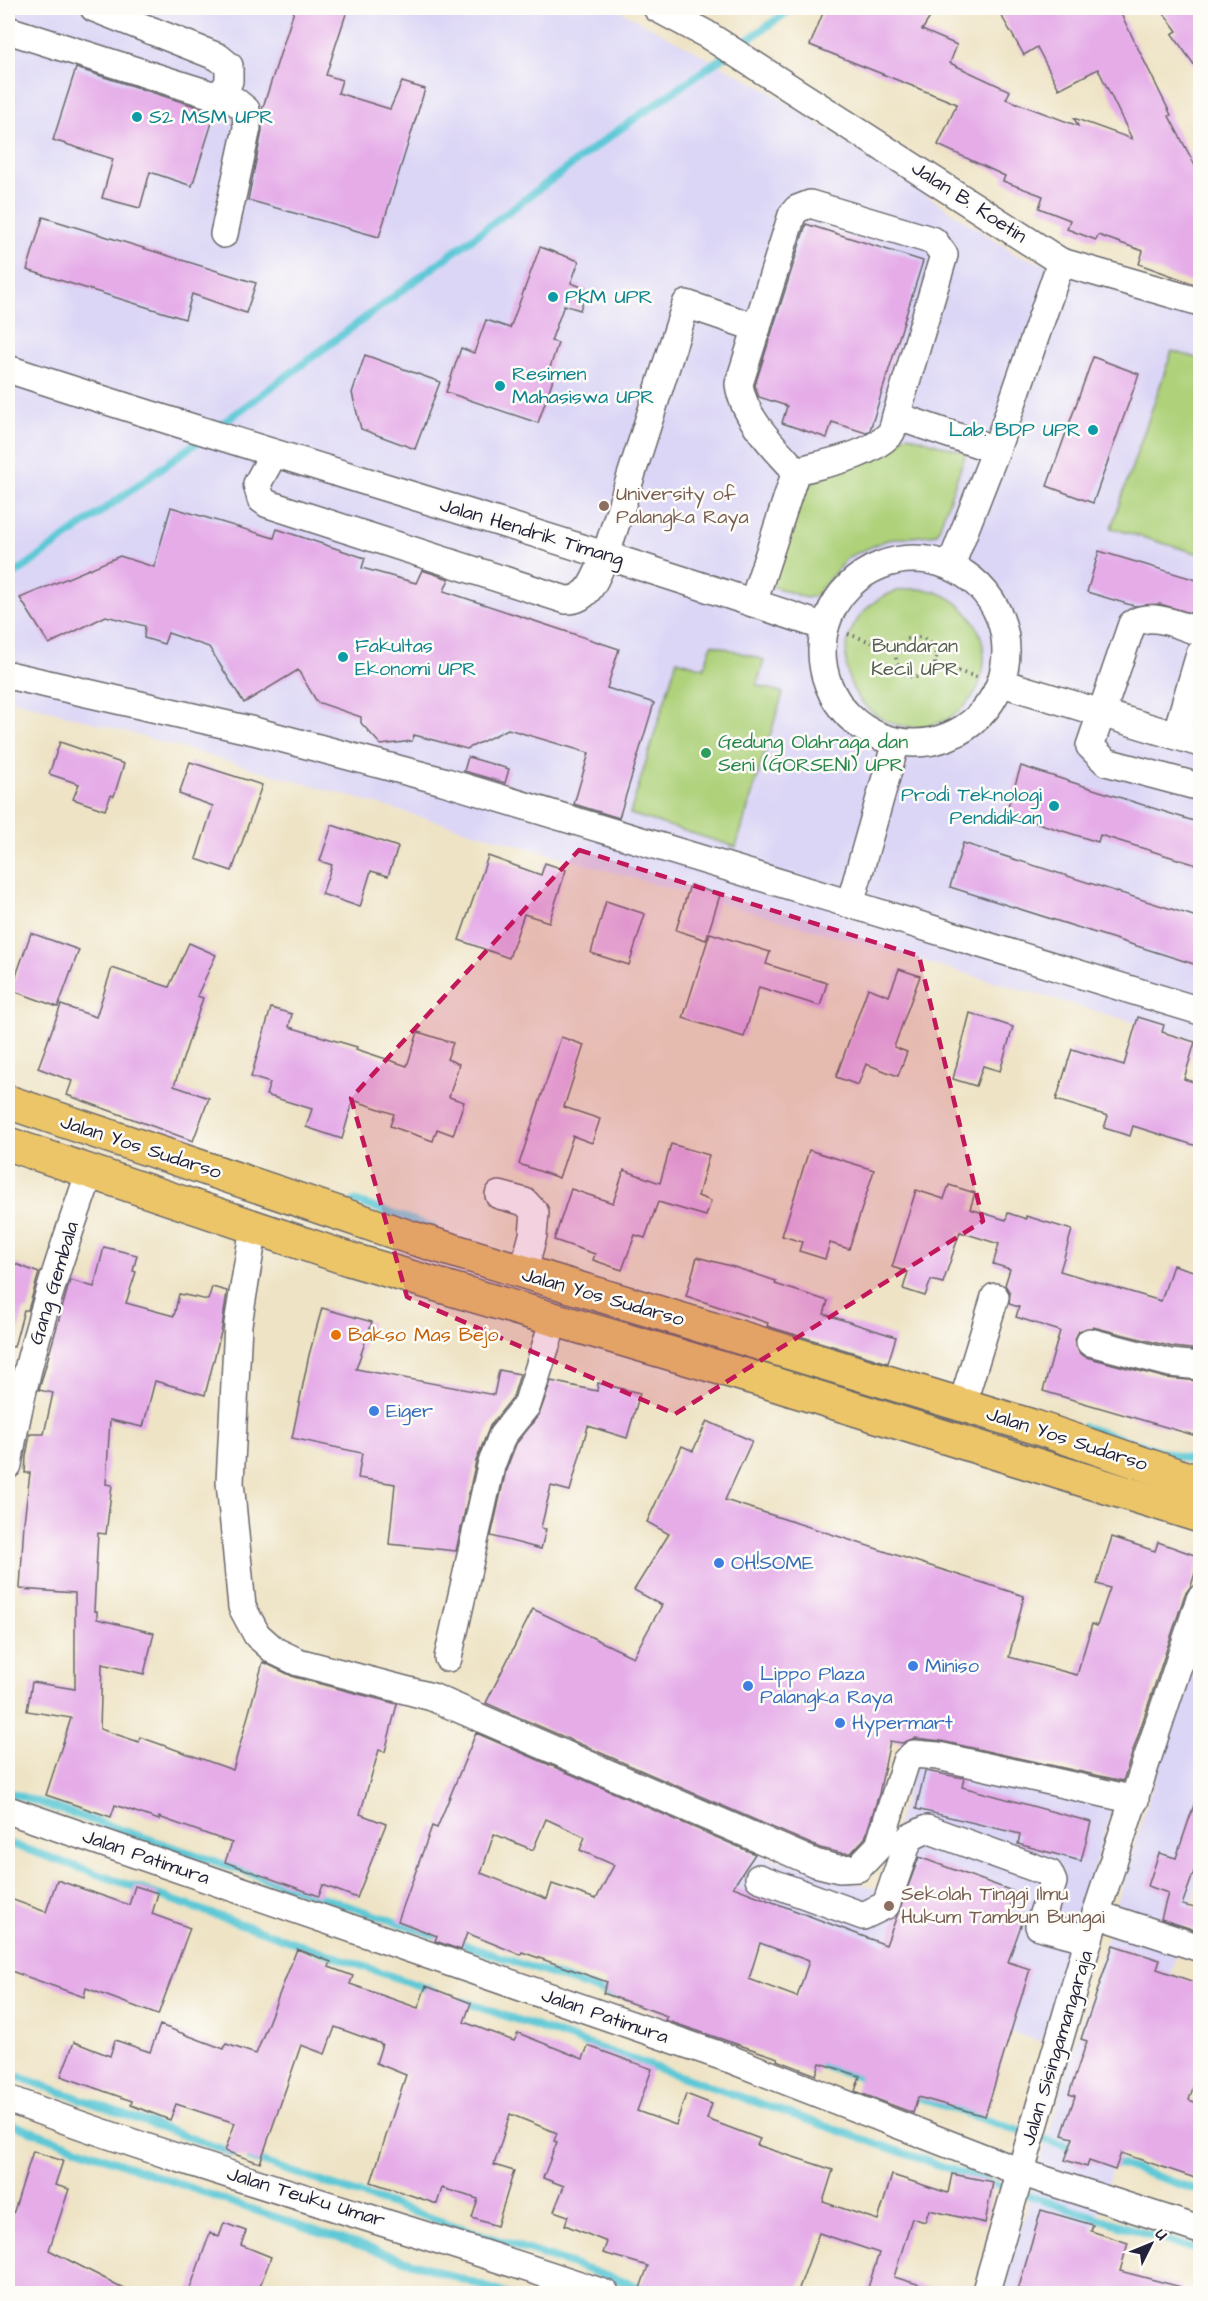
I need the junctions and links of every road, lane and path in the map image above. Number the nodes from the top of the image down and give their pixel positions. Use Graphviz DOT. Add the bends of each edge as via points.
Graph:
graph roads {
  1 [pos="13,8"];
  2 [pos="94,8"];
  3 [pos="657,8"];
  4 [pos="8,30"];
  5 [pos="222,96"];
  6 [pos="224,234"];
  7 [pos="1061,261"];
  8 [pos="1200,302"];
  9 [pos="756,328"];
  10 [pos="8,369"];
  11 [pos="897,416"];
  12 [pos="996,450"];
  13 [pos="273,455"];
  14 [pos="796,471"];
  15 [pos="606,554"];
  16 [pos="951,565"];
  17 [pos="753,603"];
  18 [pos="835,630"];
  19 [pos="1200,632"];
  20 [pos="897,651"];
  21 [pos="1200,654"];
  22 [pos="935,664"];
  23 [pos="8,675"];
  24 [pos="994,682"];
  25 [pos="1101,713"];
  26 [pos="1188,739"];
  27 [pos="896,742"];
  28 [pos="1200,787"];
  29 [pos="850,904"];
  30 [pos="1200,1011"];
  31 [pos="8,1102"];
  32 [pos="42,1114"];
  33 [pos="20,1148"];
  34 [pos="90,1172"];
  35 [pos="499,1195"];
  36 [pos="254,1227"];
  37 [pos="409,1237"];
  38 [pos="523,1273"];
  39 [pos="402,1274"];
  40 [pos="995,1297"];
  41 [pos="554,1320"];
  42 [pos="1090,1342"];
  43 [pos="1200,1365"];
  44 [pos="962,1405"];
  45 [pos="8,1465"];
  46 [pos="1200,1483"];
  47 [pos="1200,1516"];
  48 [pos="1200,1599"];
  49 [pos="448,1658"];
  50 [pos="1135,1800"];
  51 [pos="8,1810"];
  52 [pos="759,1878"];
  53 [pos="1092,1927"];
  54 [pos="1200,1948"];
  55 [pos="8,2099"];
  56 [pos="1020,2172"];
  57 [pos="1200,2230"];
  58 [pos="606,2294"];
  59 [pos="985,2294"];
  1 -- 4 [label="street"];
  2 -- 5 [label="street" via="218,57 229,66 230,81"];
  3 -- 7 [label="street, Jalan B. Koetin" via="706,34"];
  4 -- 5 [label="street"];
  5 -- 6 [label="street" via="235,100 247,116 248,128"];
  7 -- 8 [label="street, Jalan B. Koetin"];
  7 -- 12 [label="street"];
  9 -- 11 [label="street" via="797,209 810,204 934,242 944,255"];
  9 -- 14 [label="street" via="739,384 741,398"];
  9 -- 15 [label="street" via="686,304"];
  10 -- 13 [label="street, Jalan Hendrik Timang"];
  11 -- 12 [label="street"];
  11 -- 14 [label="street" via="891,433 873,446"];
  12 -- 16 [label="street"];
  13 -- 15 [label="street, Jalan Hendrik Timang"];
  13 -- 15 [label="street" via="257,484 261,499 268,504 566,600 579,599 588,592"];
  14 -- 17 [label="street"];
  15 -- 17 [label="street, Jalan Hendrik Timang"];
  16 -- 18 [label="street" via="914,559 897,560 873,569 852,582 841,595"];
  16 -- 24 [label="street" via="978,584 998,614 1007,648"];
  17 -- 18 [label="street, Jalan Hendrik Timang"];
  18 -- 20 [label="path"];
  18 -- 27 [label="street" via="822,642 831,691 840,706 864,729"];
  19 -- 25 [label="street" via="1155,618 1141,618 1132,624"];
  20 -- 22 [label="path" via="898,666 914,677 924,676"];
  20 -- 22 [label="path" via="907,638 918,636 936,649"];
  21 -- 26 [label="street"];
  22 -- 24 [label="path"];
  23 -- 29 [label="street" via="254,731 443,782"];
  24 -- 25 [label="street"];
  24 -- 27 [label="street" via="985,711 960,732 928,743"];
  25 -- 26 [label="street"];
  25 -- 28 [label="street" via="1090,746 1106,762"];
  27 -- 29 [label="street"];
  29 -- 30 [label="street"];
  31 -- 32 [label="main road, Jalan Yos Sudarso"];
  32 -- 33 [label="main road"];
  32 -- 37 [label="main road, Jalan Yos Sudarso"];
  33 -- 34 [label="main road, Jalan Yos Sudarso"];
  34 -- 36 [label="main road, Jalan Yos Sudarso"];
  34 -- 45 [label="street, Gang Gembala" via="27,1370"];
  35 -- 38 [label="street" via="525,1202 535,1213"];
  36 -- 39 [label="main road, Jalan Yos Sudarso"];
  36 -- 50 [label="street" via="238,1324 230,1482 242,1608 256,1635 275,1651 298,1662 432,1697 815,1863 839,1869 858,1868 879,1846 906,1761 914,1754"];
  37 -- 38 [label="main road, Jalan Yos Sudarso"];
  37 -- 39 [label="main road"];
  38 -- 44 [label="main road, Jalan Yos Sudarso"];
  39 -- 41 [label="main road, Jalan Yos Sudarso"];
  40 -- 44 [label="street"];
  41 -- 47 [label="main road, Jalan Yos Sudarso"];
  41 -- 49 [label="street" via="527,1405 502,1436 491,1466"];
  42 -- 43 [label="street" via="1170,1363"];
  44 -- 46 [label="main road, Jalan Yos Sudarso"];
  48 -- 50 [label="street, Jalan Sisingamangaraja"];
  50 -- 53 [label="street, Jalan Sisingamangaraja"];
  51 -- 56 [label="street, Jalan Patimura" via="730,2059"];
  52 -- 53 [label="street" via="863,1916 886,1905 909,1838 927,1829 1049,1873 1053,1882 1039,1926"];
  53 -- 54 [label="street"];
  53 -- 56 [label="street, Jalan Sisingamangaraja"];
  55 -- 58 [label="street, Jalan Teuku Umar" via="80,2126 497,2256"];
  56 -- 57 [label="street, Jalan Patimura"];
  56 -- 59 [label="street, Jalan Sisingamangaraja"];
}
